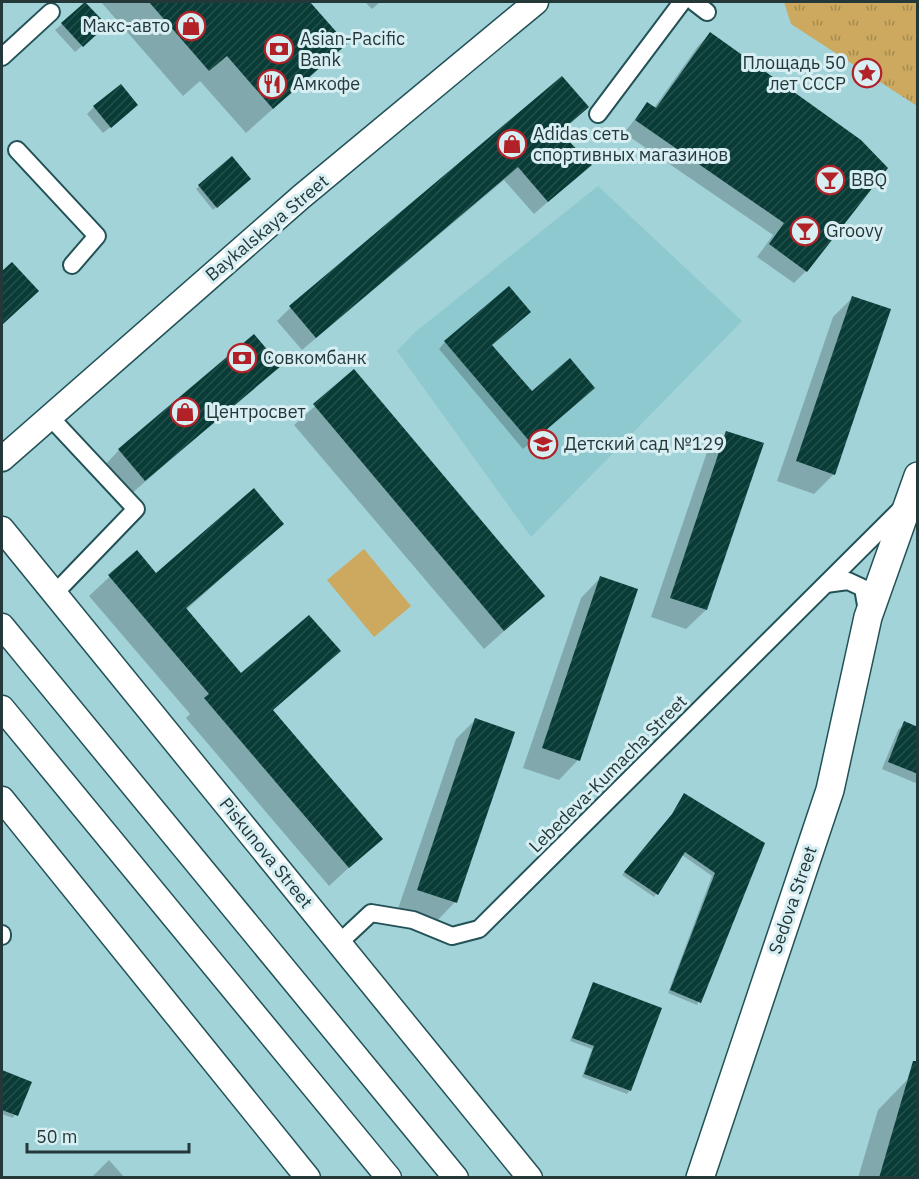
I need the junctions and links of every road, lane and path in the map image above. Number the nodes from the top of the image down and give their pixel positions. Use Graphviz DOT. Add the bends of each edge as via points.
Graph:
graph roads {
  1 [pos="536,2"];
  2 [pos="682,2"];
  3 [pos="51,12"];
  4 [pos="2,57"];
  5 [pos="598,114"];
  6 [pos="18,150"];
  7 [pos="72,265"];
  8 [pos="50,417"];
  9 [pos="2,459"];
  10 [pos="913,488"];
  11 [pos="2,529"];
  12 [pos="826,584"];
  13 [pos="55,593"];
  14 [pos="868,617"];
  15 [pos="2,627"];
  16 [pos="2,708"];
  17 [pos="2,799"];
  18 [pos="340,942"];
  19 [pos="308,1178"];
  20 [pos="389,1178"];
  21 [pos="456,1178"];
  22 [pos="530,1178"];
  23 [pos="700,1178"];
  1 -- 8 [label="main road, Baykalskaya Street" via="301,197"];
  2 -- 5 [label="street"];
  3 -- 4 [label="street"];
  6 -- 7 [label="street" via="97,236"];
  8 -- 9 [label="main road, Baykalskaya Street"];
  8 -- 13 [label="street" via="136,509"];
  10 -- 12 [label="street" via="877,536"];
  10 -- 14 [label="main road, Sedova Street"];
  11 -- 13 [label="main road, Piskunova Street"];
  12 -- 14 [label="street" via="849,581 863,588"];
  12 -- 18 [label="street, Lebedeva-Kumacha Street" via="478,929 452,936 413,920 371,913"];
  13 -- 18 [label="main road, Piskunova Street"];
  14 -- 23 [label="main road, Sedova Street" via="830,790"];
  15 -- 21 [label="main road"];
  16 -- 20 [label="main road"];
  17 -- 19 [label="main road"];
  18 -- 22 [label="main road, Piskunova Street"];
}
